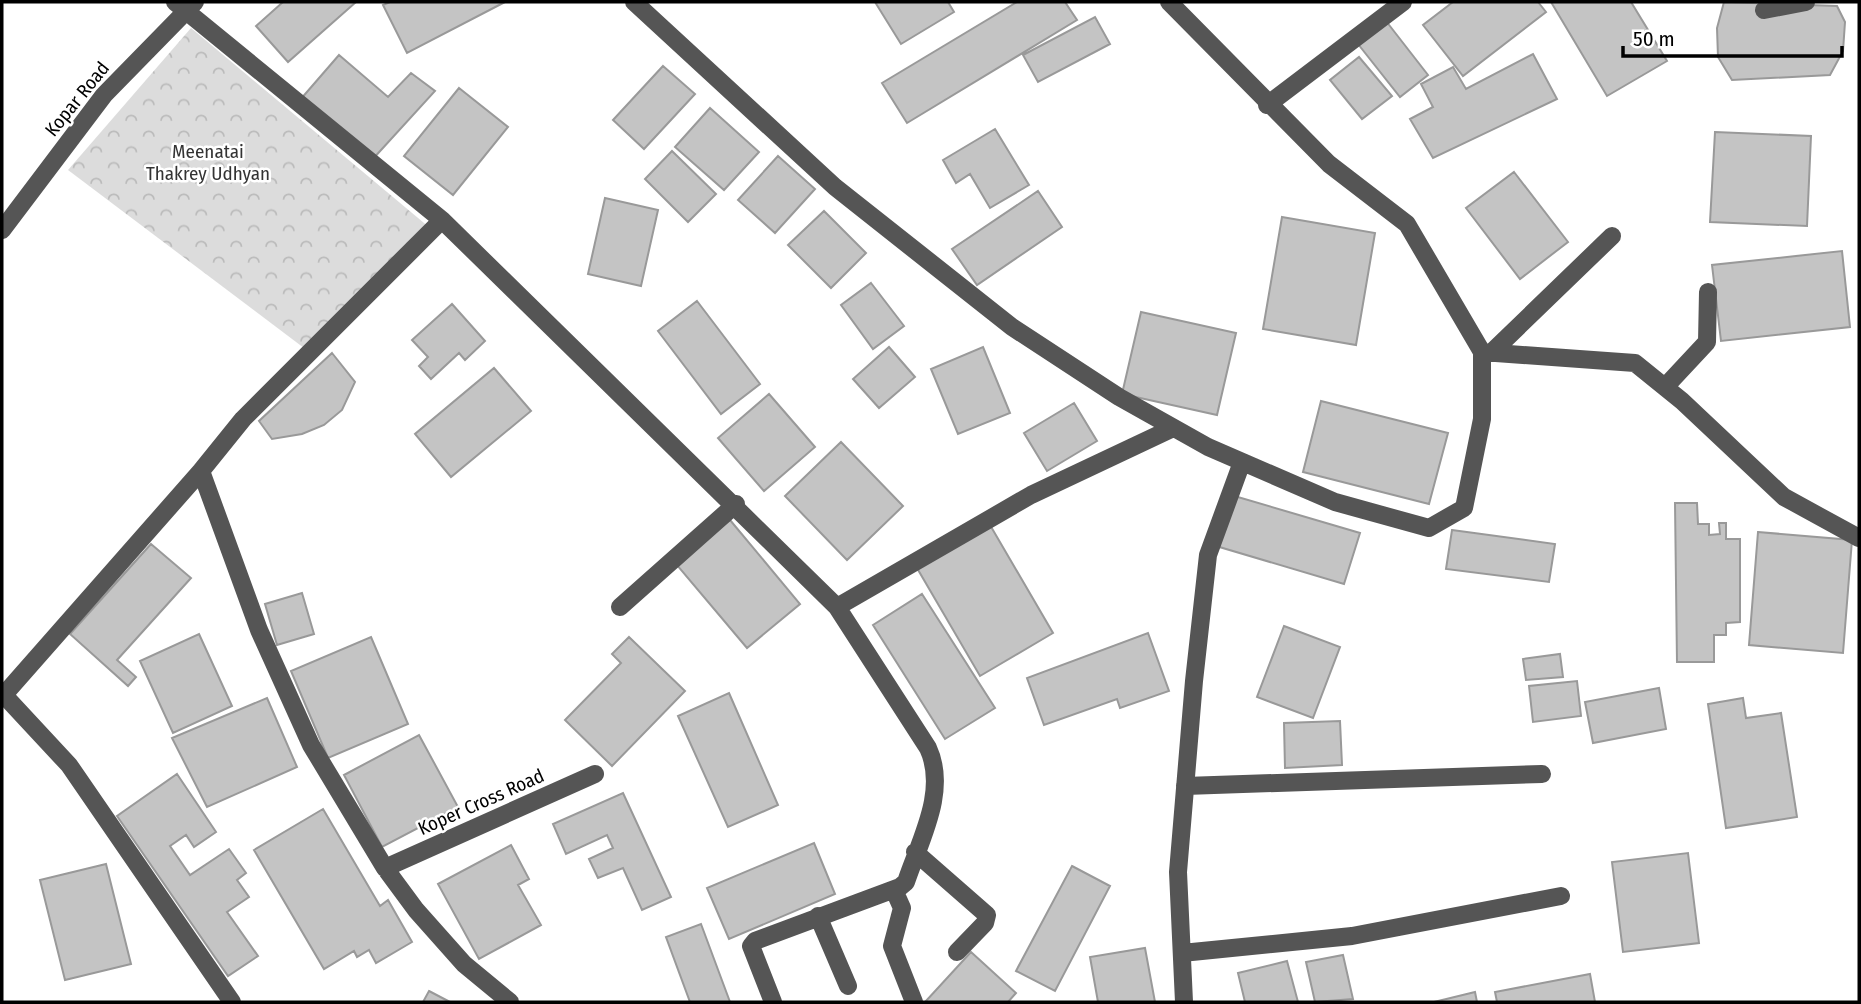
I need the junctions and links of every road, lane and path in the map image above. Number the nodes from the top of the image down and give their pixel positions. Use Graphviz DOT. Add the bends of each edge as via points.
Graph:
graph roads {
  1 [pos="634,2"];
  2 [pos="1169,2"];
  3 [pos="1403,2"];
  4 [pos="1806,2"];
  5 [pos="185,5"];
  6 [pos="1764,10"];
  7 [pos="1267,105"];
  8 [pos="442,220"];
  9 [pos="2,230"];
  10 [pos="1612,236"];
  11 [pos="1708,292"];
  12 [pos="1486,352"];
  13 [pos="1665,387"];
  14 [pos="1173,428"];
  15 [pos="1242,462"];
  16 [pos="201,471"];
  17 [pos="736,504"];
  18 [pos="1859,538"];
  19 [pos="620,607"];
  20 [pos="837,607"];
  21 [pos="3,696"];
  22 [pos="595,774"];
  23 [pos="1542,774"];
  24 [pos="1185,786"];
  25 [pos="915,852"];
  26 [pos="385,868"];
  27 [pos="894,890"];
  28 [pos="1561,897"];
  29 [pos="818,916"];
  30 [pos="957,952"];
  31 [pos="1182,953"];
  32 [pos="848,986"];
  33 [pos="232,1002"];
  34 [pos="510,1002"];
  35 [pos="773,1002"];
  36 [pos="914,1002"];
  37 [pos="1184,1002"];
  1 -- 14 [label="street" via="835,187 1012,327"];
  2 -- 7 [label="street"];
  3 -- 7 [label="street"];
  4 -- 6 [label="street"];
  5 -- 8 [label="street"];
  5 -- 9 [label="street, Kopar Road" via="104,95"];
  7 -- 12 [label="street" via="1329,164 1407,225"];
  8 -- 16 [label="street" via="243,419"];
  8 -- 17 [label="street"];
  10 -- 12 [label="street"];
  11 -- 13 [label="street" via="1707,342"];
  12 -- 13 [label="street" via="1635,362"];
  12 -- 15 [label="street" via="1482,419 1464,508 1429,528 1335,502"];
  13 -- 18 [label="street" via="1784,497"];
  14 -- 15 [label="street"];
  14 -- 20 [label="street" via="1031,495"];
  15 -- 24 [label="street" via="1208,555"];
  16 -- 21 [label="street"];
  16 -- 26 [label="street" via="259,630 311,746"];
  17 -- 19 [label="street"];
  17 -- 20 [label="street"];
  20 -- 25 [label="street" via="934,762 934,797"];
  21 -- 33 [label="street" via="69,765"];
  22 -- 26 [label="street, Koper Cross Road"];
  23 -- 24 [label="street"];
  24 -- 31 [label="street" via="1178,872"];
  25 -- 27 [label="street" via="906,881"];
  25 -- 30 [label="street" via="987,915"];
  26 -- 34 [label="street" via="464,964"];
  27 -- 29 [label="street"];
  27 -- 36 [label="street" via="902,908 892,946"];
  28 -- 31 [label="street" via="1352,936"];
  29 -- 32 [label="street"];
  29 -- 35 [label="street" via="751,946"];
  31 -- 37 [label="street"];
}
